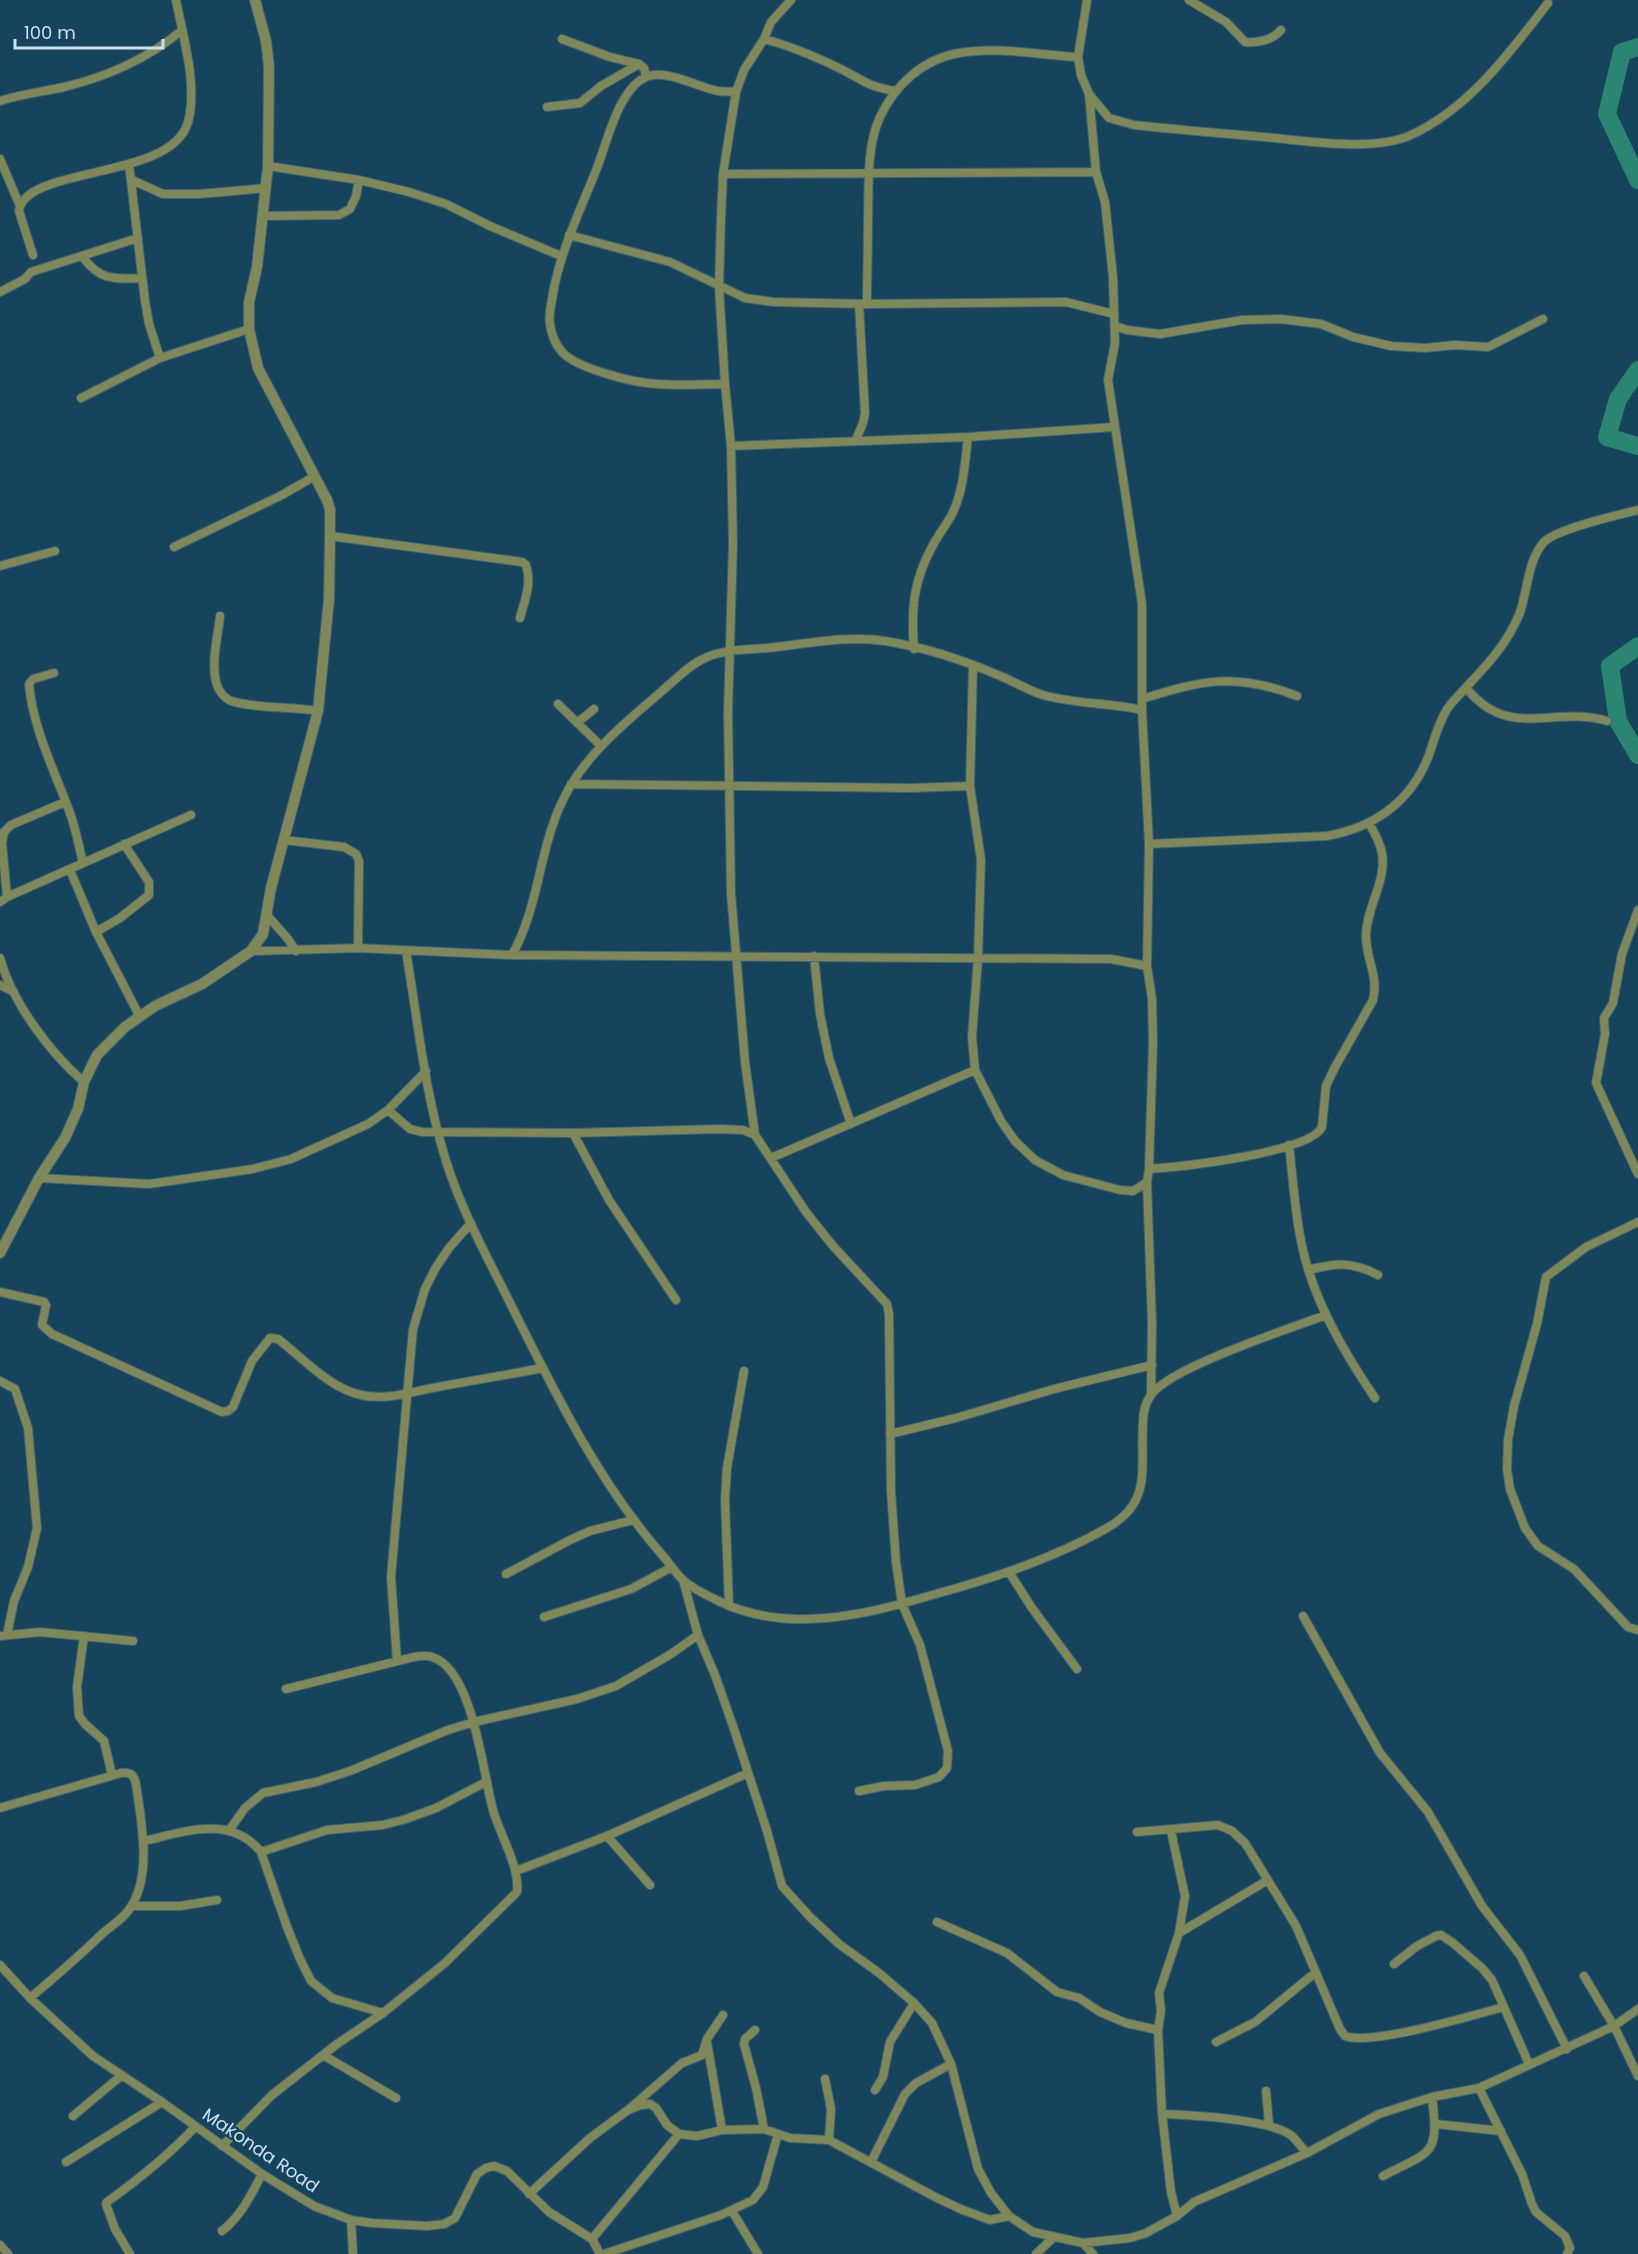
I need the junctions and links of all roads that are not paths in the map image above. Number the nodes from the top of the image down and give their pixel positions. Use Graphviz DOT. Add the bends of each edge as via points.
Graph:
graph roads {
  1 [pos="176,0"];
  2 [pos="255,0"];
  3 [pos="791,0"];
  4 [pos="1087,0"];
  5 [pos="1189,0"];
  6 [pos="1548,3"];
  7 [pos="1281,30"];
  8 [pos="181,31"];
  9 [pos="562,39"];
  10 [pos="764,39"];
  11 [pos="1078,57"];
  12 [pos="639,64"];
  13 [pos="646,76"];
  14 [pos="896,91"];
  15 [pos="736,92"];
  16 [pos="1089,94"];
  17 [pos="0,101"];
  18 [pos="547,107"];
  19 [pos="0,159"];
  20 [pos="129,165"];
  21 [pos="268,166"];
  22 [pos="1096,172"];
  23 [pos="723,174"];
  24 [pos="869,174"];
  25 [pos="132,180"];
  26 [pos="358,180"];
  27 [pos="266,188"];
  28 [pos="20,206"];
  29 [pos="264,216"];
  30 [pos="568,235"];
  31 [pos="138,238"];
  32 [pos="33,255"];
  33 [pos="82,256"];
  34 [pos="561,256"];
  35 [pos="142,278"];
  36 [pos="719,287"];
  37 [pos="0,292"];
  38 [pos="863,304"];
  39 [pos="1114,314"];
  40 [pos="1543,319"];
  41 [pos="1115,326"];
  42 [pos="249,329"];
  43 [pos="160,358"];
  44 [pos="725,384"];
  45 [pos="81,398"];
  46 [pos="1114,427"];
  47 [pos="968,437"];
  48 [pos="856,440"];
  49 [pos="731,446"];
  50 [pos="315,476"];
  51 [pos="1638,510"];
  52 [pos="330,536"];
  53 [pos="174,547"];
  54 [pos="55,551"];
  55 [pos="0,566"];
  56 [pos="220,616"];
  57 [pos="520,618"];
  58 [pos="914,649"];
  59 [pos="730,652"];
  60 [pos="973,665"];
  61 [pos="54,673"];
  62 [pos="1467,689"];
  63 [pos="1297,696"];
  64 [pos="1142,699"];
  65 [pos="558,704"];
  66 [pos="594,709"];
  67 [pos="1142,710"];
  68 [pos="318,711"];
  69 [pos="1607,721"];
  70 [pos="578,723"];
  71 [pos="600,746"];
  72 [pos="571,784"];
  73 [pos="729,784"];
  74 [pos="970,786"];
  75 [pos="64,801"];
  76 [pos="191,815"];
  77 [pos="1369,823"];
  78 [pos="284,840"];
  79 [pos="124,844"];
  80 [pos="1149,844"];
  81 [pos="83,863"];
  82 [pos="70,870"];
  83 [pos="3,899"];
  84 [pos="1638,910"];
  85 [pos="266,915"];
  86 [pos="96,932"];
  87 [pos="358,948"];
  88 [pos="251,951"];
  89 [pos="296,951"];
  90 [pos="406,951"];
  91 [pos="512,955"];
  92 [pos="813,956"];
  93 [pos="736,957"];
  94 [pos="978,957"];
  95 [pos="0,958"];
  96 [pos="1148,966"];
  97 [pos="0,985"];
  98 [pos="14,992"];
  99 [pos="140,1017"];
  100 [pos="975,1070"];
  101 [pos="426,1071"];
  102 [pos="84,1082"];
  103 [pos="388,1110"];
  104 [pos="850,1124"];
  105 [pos="438,1133"];
  106 [pos="573,1133"];
  107 [pos="755,1135"];
  108 [pos="1288,1145"];
  109 [pos="771,1158"];
  110 [pos="1149,1170"];
  111 [pos="1638,1174"];
  112 [pos="39,1178"];
  113 [pos="1147,1182"];
  114 [pos="1638,1222"];
  115 [pos="471,1223"];
  116 [pos="0,1252"];
  117 [pos="1308,1270"];
  118 [pos="1378,1275"];
  119 [pos="0,1292"];
  120 [pos="676,1300"];
  121 [pos="1326,1315"];
  122 [pos="1152,1365"];
  123 [pos="542,1368"];
  124 [pos="744,1371"];
  125 [pos="0,1381"];
  126 [pos="1151,1394"];
  127 [pos="408,1395"];
  128 [pos="1375,1398"];
  129 [pos="890,1434"];
  130 [pos="633,1520"];
  131 [pos="672,1567"];
  132 [pos="1010,1572"];
  133 [pos="506,1574"];
  134 [pos="683,1580"];
  135 [pos="902,1604"];
  136 [pos="729,1606"];
  137 [pos="1303,1616"];
  138 [pos="544,1617"];
  139 [pos="1638,1630"];
  140 [pos="3,1635"];
  141 [pos="698,1635"];
  142 [pos="84,1636"];
  143 [pos="133,1641"];
  144 [pos="397,1661"];
  145 [pos="1077,1669"];
  146 [pos="286,1689"];
  147 [pos="474,1722"];
  148 [pos="748,1773"];
  149 [pos="112,1775"];
  150 [pos="486,1782"];
  151 [pos="859,1791"];
  152 [pos="0,1808"];
  153 [pos="230,1829"];
  154 [pos="1171,1831"];
  155 [pos="1137,1832"];
  156 [pos="607,1836"];
  157 [pos="144,1841"];
  158 [pos="261,1852"];
  159 [pos="516,1871"];
  160 [pos="1268,1880"];
  161 [pos="650,1885"];
  162 [pos="217,1900"];
  163 [pos="132,1906"];
  164 [pos="937,1922"];
  165 [pos="1179,1933"];
  166 [pos="1394,1964"];
  167 [pos="0,1965"];
  168 [pos="1316,1972"];
  169 [pos="1584,1976"];
  170 [pos="30,1998"];
  171 [pos="914,2003"];
  172 [pos="1504,2007"];
  173 [pos="1638,2009"];
  174 [pos="383,2013"];
  175 [pos="723,2015"];
  176 [pos="1614,2026"];
  177 [pos="755,2030"];
  178 [pos="1158,2030"];
  179 [pos="707,2039"];
  180 [pos="1216,2042"];
  181 [pos="1567,2049"];
  182 [pos="323,2055"];
  183 [pos="951,2064"];
  184 [pos="1529,2064"];
  185 [pos="122,2075"];
  186 [pos="1638,2076"];
  187 [pos="825,2079"];
  188 [pos="1479,2088"];
  189 [pos="874,2090"];
  190 [pos="1266,2091"];
  191 [pos="396,2097"];
  192 [pos="1432,2097"];
  193 [pos="162,2102"];
  194 [pos="628,2110"];
  195 [pos="1162,2114"];
  196 [pos="73,2116"];
  197 [pos="1269,2124"];
  198 [pos="1436,2124"];
  199 [pos="195,2127"];
  200 [pos="764,2129"];
  201 [pos="722,2130"];
  202 [pos="1501,2131"];
  203 [pos="679,2134"];
  204 [pos="778,2134"];
  205 [pos="830,2139"];
  206 [pos="222,2146"];
  207 [pos="1307,2153"];
  208 [pos="66,2162"];
  209 [pos="871,2162"];
  210 [pos="262,2174"];
  211 [pos="1383,2176"];
  212 [pos="529,2194"];
  213 [pos="732,2211"];
  214 [pos="1009,2216"];
  215 [pos="1177,2216"];
  216 [pos="351,2220"];
  217 [pos="222,2230"];
  218 [pos="1054,2237"];
  219 [pos="592,2239"];
  220 [pos="1083,2243"];
  221 [pos="0,2244"];
  222 [pos="8,2254"];
  223 [pos="129,2254"];
  224 [pos="353,2254"];
  225 [pos="602,2254"];
  226 [pos="758,2254"];
  227 [pos="1036,2254"];
  228 [pos="1093,2254"];
  229 [pos="1567,2254"];
  1 -- 8 [label="street"];
  2 -- 21 [label="street" via="269,68"];
  3 -- 10 [label="street" via="771,22"];
  4 -- 11 [label="street"];
  5 -- 7 [label="street" via="1226,22 1245,42 1275,37"];
  6 -- 16 [label="street" via="1479,86 1428,127 1390,141 1331,143 1134,125 1109,118"];
  8 -- 17 [label="street" via="128,65 66,86"];
  8 -- 20 [label="street" via="192,103 182,137"];
  9 -- 12 [label="street"];
  10 -- 14 [label="street" via="794,46 870,87"];
  10 -- 15 [label="street" via="744,70"];
  11 -- 14 [label="street" via="958,53 933,60"];
  11 -- 16 [label="street"];
  12 -- 13 [label="street"];
  12 -- 18 [label="street" via="580,103"];
  13 -- 15 [label="street" via="668,76 718,91"];
  13 -- 30 [label="street" via="636,82 625,98"];
  14 -- 24 [label="street" via="879,118"];
  15 -- 23 [label="street"];
  16 -- 22 [label="street"];
  19 -- 28 [label="street"];
  20 -- 25 [label="street"];
  20 -- 28 [label="street" via="35,191"];
  21 -- 26 [label="street"];
  21 -- 27 [label="street"];
  22 -- 24 [label="street"];
  22 -- 39 [label="street" via="1105,202"];
  23 -- 24 [label="street"];
  23 -- 36 [label="street"];
  24 -- 38 [label="street"];
  25 -- 27 [label="street" via="162,194"];
  25 -- 31 [label="street"];
  26 -- 29 [label="street" via="350,209 339,215"];
  26 -- 34 [label="street" via="446,204"];
  27 -- 29 [label="street"];
  28 -- 32 [label="street"];
  29 -- 42 [label="street" via="249,302"];
  30 -- 34 [label="street"];
  30 -- 36 [label="street" via="670,262"];
  31 -- 33 [label="street"];
  31 -- 35 [label="street"];
  33 -- 35 [label="street" via="103,277"];
  33 -- 37 [label="street" via="31,272"];
  34 -- 44 [label="street" via="549,323 563,353 594,369 635,382"];
  35 -- 43 [label="street" via="149,324"];
  36 -- 38 [label="street" via="745,298 774,302"];
  36 -- 44 [label="street"];
  38 -- 39 [label="street" via="1065,302"];
  38 -- 48 [label="street" via="864,413"];
  39 -- 41 [label="street"];
  40 -- 41 [label="street" via="1488,347 1391,346 1321,324 1281,319 1242,320 1160,334"];
  41 -- 46 [label="street" via="1108,380"];
  42 -- 43 [label="street"];
  42 -- 50 [label="street" via="258,368"];
  43 -- 45 [label="street"];
  44 -- 49 [label="street"];
  46 -- 47 [label="street"];
  46 -- 64 [label="street" via="1142,604"];
  47 -- 48 [label="street"];
  47 -- 58 [label="street" via="960,494 927,556 916,587 912,606"];
  48 -- 49 [label="street"];
  49 -- 59 [label="street"];
  50 -- 52 [label="street" via="330,509"];
  50 -- 53 [label="street"];
  51 -- 62 [label="street" via="1568,529 1545,541 1537,553 1519,614 1505,642"];
  52 -- 57 [label="street" via="522,562 529,574 529,591"];
  52 -- 68 [label="street" via="329,599"];
  54 -- 55 [label="street"];
  56 -- 68 [label="street" via="215,680 229,700"];
  58 -- 59 [label="street" via="862,639"];
  58 -- 60 [label="street"];
  59 -- 71 [label="street" via="704,658 694,665"];
  59 -- 73 [label="street"];
  60 -- 67 [label="street" via="1044,695"];
  60 -- 74 [label="street"];
  61 -- 75 [label="street" via="29,684 34,713"];
  62 -- 69 [label="street" via="1477,701 1508,717 1587,716"];
  62 -- 77 [label="street" via="1449,707 1424,767 1409,791 1388,812"];
  63 -- 64 [label="street" via="1261,684 1228,681 1202,683"];
  64 -- 67 [label="street"];
  65 -- 70 [label="street"];
  66 -- 70 [label="street"];
  67 -- 80 [label="street"];
  68 -- 78 [label="street"];
  70 -- 71 [label="street"];
  71 -- 72 [label="street"];
  72 -- 73 [label="street"];
  72 -- 91 [label="street" via="546,839 528,917"];
  73 -- 74 [label="street"];
  73 -- 93 [label="street"];
  74 -- 94 [label="street" via="981,860"];
  75 -- 81 [label="street"];
  75 -- 83 [label="street" via="11,825 4,832"];
  76 -- 79 [label="street"];
  77 -- 80 [label="street" via="1327,836"];
  77 -- 108 [label="street" via="1379,844 1383,867 1366,935 1376,989 1326,1086 1319,1133"];
  78 -- 85 [label="street"];
  78 -- 87 [label="street" via="344,848 356,854"];
  79 -- 81 [label="street"];
  79 -- 86 [label="street" via="148,882 149,895"];
  80 -- 96 [label="street"];
  81 -- 82 [label="street"];
  82 -- 83 [label="street"];
  82 -- 86 [label="street"];
  84 -- 111 [label="street" via="1622,954 1613,1003 1604,1018 1596,1083"];
  85 -- 88 [label="street" via="262,934"];
  85 -- 89 [label="street"];
  86 -- 99 [label="street"];
  87 -- 89 [label="street"];
  87 -- 90 [label="street"];
  88 -- 89 [label="street"];
  88 -- 99 [label="street" via="202,984 168,998"];
  90 -- 91 [label="street"];
  90 -- 101 [label="street"];
  91 -- 93 [label="street"];
  92 -- 93 [label="street"];
  92 -- 94 [label="street"];
  92 -- 104 [label="street" via="829,1058"];
  93 -- 107 [label="street"];
  94 -- 96 [label="street" via="1111,959"];
  94 -- 100 [label="street" via="972,1037"];
  95 -- 98 [label="street"];
  96 -- 110 [label="street" via="1153,1042"];
  97 -- 98 [label="street"];
  98 -- 102 [label="street" via="57,1055"];
  99 -- 102 [label="street" via="97,1054"];
  100 -- 104 [label="street"];
  100 -- 113 [label="street" via="1001,1121 1035,1160 1063,1175 1120,1190 1133,1191"];
  101 -- 103 [label="street"];
  101 -- 105 [label="street"];
  102 -- 112 [label="street" via="65,1138"];
  103 -- 105 [label="street" via="410,1129"];
  103 -- 112 [label="street" via="368,1124 291,1159 253,1169 149,1184"];
  104 -- 109 [label="street"];
  105 -- 106 [label="street"];
  105 -- 115 [label="street"];
  106 -- 107 [label="street" via="719,1129"];
  106 -- 120 [label="street" via="609,1200"];
  107 -- 109 [label="street"];
  108 -- 110 [label="street" via="1234,1159"];
  108 -- 117 [label="street"];
  109 -- 129 [label="street" via="833,1246 887,1304"];
  110 -- 113 [label="street"];
  112 -- 116 [label="street"];
  113 -- 122 [label="street"];
  114 -- 139 [label="street" via="1586,1247 1546,1277 1514,1406 1507,1469 1517,1512 1538,1546 1574,1569 1628,1627"];
  115 -- 123 [label="street"];
  115 -- 127 [label="street" via="435,1269 418,1308"];
  117 -- 118 [label="street" via="1337,1263 1363,1267"];
  117 -- 121 [label="street"];
  119 -- 127 [label="street" via="44,1302 42,1325 52,1335 222,1412 233,1407 249,1368 270,1338 278,1339 343,1388 361,1395"];
  121 -- 126 [label="street" via="1168,1378"];
  121 -- 128 [label="street"];
  122 -- 126 [label="street"];
  122 -- 129 [label="street"];
  123 -- 127 [label="street"];
  123 -- 130 [label="street"];
  124 -- 136 [label="street" via="725,1499"];
  125 -- 140 [label="street" via="15,1389 28,1428 37,1528 28,1567"];
  126 -- 132 [label="street" via="1143,1413 1142,1477 1130,1513 1107,1528"];
  127 -- 144 [label="street" via="391,1577"];
  129 -- 135 [label="street" via="896,1562"];
  130 -- 131 [label="street"];
  130 -- 133 [label="street" via="590,1531"];
  131 -- 134 [label="street"];
  131 -- 138 [label="street" via="631,1589"];
  132 -- 135 [label="street"];
  132 -- 145 [label="street"];
  134 -- 136 [label="street"];
  134 -- 141 [label="street"];
  135 -- 136 [label="street" via="855,1615 806,1619 768,1616"];
  135 -- 151 [label="street" via="923,1656 948,1751 947,1768 939,1777 915,1785"];
  137 -- 181 [label="street" via="1380,1753 1428,1812 1482,1906 1520,1955"];
  140 -- 142 [label="street" via="40,1632"];
  141 -- 147 [label="street" via="616,1686 577,1699"];
  141 -- 148 [label="street"];
  142 -- 143 [label="street"];
  142 -- 149 [label="street" via="77,1687 79,1716 104,1741"];
  144 -- 146 [label="street"];
  144 -- 147 [label="street" via="423,1656 439,1660 463,1692"];
  147 -- 150 [label="street"];
  147 -- 153 [label="street" via="350,1771 263,1793 245,1808"];
  148 -- 156 [label="street"];
  148 -- 171 [label="street" via="782,1886 839,1944"];
  149 -- 152 [label="street"];
  149 -- 157 [label="street" via="126,1772 135,1777"];
  150 -- 158 [label="street" via="406,1819 327,1830"];
  150 -- 159 [label="street" via="500,1834"];
  153 -- 157 [label="street" via="201,1830"];
  153 -- 158 [label="street" via="253,1841"];
  154 -- 155 [label="street"];
  154 -- 160 [label="street" via="1218,1825 1232,1831 1245,1843"];
  154 -- 165 [label="street" via="1185,1896"];
  156 -- 159 [label="street"];
  156 -- 161 [label="street"];
  157 -- 163 [label="street" via="140,1883"];
  158 -- 174 [label="street" via="311,1981 332,1998"];
  159 -- 174 [label="street" via="517,1892 512,1899 445,1963"];
  160 -- 165 [label="street"];
  160 -- 168 [label="street" via="1296,1926"];
  162 -- 163 [label="street" via="180,1906"];
  163 -- 170 [label="street"];
  164 -- 178 [label="street" via="1007,1953 1057,1992 1079,1998 1126,2023"];
  165 -- 178 [label="street" via="1159,1993"];
  166 -- 172 [label="street" via="1440,1935 1482,1968"];
  167 -- 170 [label="street, Makonda Road"];
  168 -- 172 [label="street" via="1340,2029 1350,2037 1387,2035"];
  168 -- 180 [label="street" via="1256,2022"];
  169 -- 176 [label="street"];
  170 -- 185 [label="street, Makonda Road" via="93,2056"];
  171 -- 183 [label="street" via="932,2023"];
  171 -- 189 [label="street" via="890,2042 883,2077"];
  172 -- 184 [label="street"];
  173 -- 176 [label="street"];
  174 -- 182 [label="street"];
  175 -- 179 [label="street"];
  176 -- 181 [label="street"];
  176 -- 186 [label="street"];
  177 -- 200 [label="street" via="744,2044"];
  178 -- 195 [label="street"];
  179 -- 194 [label="street" via="702,2055 682,2063"];
  179 -- 201 [label="street"];
  181 -- 184 [label="street"];
  182 -- 191 [label="street"];
  182 -- 206 [label="street" via="272,2095"];
  183 -- 209 [label="street" via="916,2083 905,2094"];
  183 -- 214 [label="street" via="978,2169"];
  184 -- 188 [label="street"];
  185 -- 193 [label="street, Makonda Road"];
  185 -- 196 [label="street"];
  187 -- 205 [label="street" via="831,2109"];
  188 -- 192 [label="street"];
  188 -- 202 [label="street"];
  190 -- 197 [label="street"];
  192 -- 198 [label="street"];
  192 -- 207 [label="street" via="1379,2114"];
  193 -- 199 [label="street, Makonda Road"];
  193 -- 208 [label="street"];
  194 -- 203 [label="street" via="650,2104"];
  194 -- 212 [label="street" via="590,2138"];
  195 -- 197 [label="street"];
  195 -- 215 [label="street"];
  197 -- 207 [label="street" via="1292,2136"];
  198 -- 202 [label="street"];
  198 -- 211 [label="street" via="1434,2142 1426,2154"];
  199 -- 206 [label="street, Makonda Road"];
  199 -- 223 [label="street" via="173,2152 107,2202 110,2217"];
  200 -- 201 [label="street"];
  200 -- 204 [label="street"];
  201 -- 203 [label="street" via="697,2136"];
  202 -- 229 [label="street" via="1536,2212 1565,2236 1570,2248"];
  203 -- 219 [label="street"];
  204 -- 205 [label="street"];
  204 -- 213 [label="street" via="763,2187 753,2200"];
  205 -- 209 [label="street"];
  206 -- 210 [label="street, Makonda Road"];
  207 -- 215 [label="street" via="1194,2202"];
  209 -- 214 [label="street" via="936,2198 983,2218 998,2220"];
  210 -- 216 [label="street, Makonda Road" via="314,2206"];
  210 -- 217 [label="street" via="245,2205"];
  212 -- 216 [label="street, Makonda Road" via="502,2168 494,2166 477,2174 455,2218 444,2224 394,2225"];
  212 -- 219 [label="street, Makonda Road" via="549,2212"];
  213 -- 225 [label="street"];
  213 -- 226 [label="street"];
  214 -- 218 [label="street" via="1033,2232"];
  215 -- 220 [label="street" via="1130,2238"];
  216 -- 224 [label="street"];
  218 -- 220 [label="street"];
  218 -- 227 [label="street"];
  219 -- 225 [label="street, Makonda Road"];
  220 -- 228 [label="street"];
  221 -- 222 [label="street"];
}
